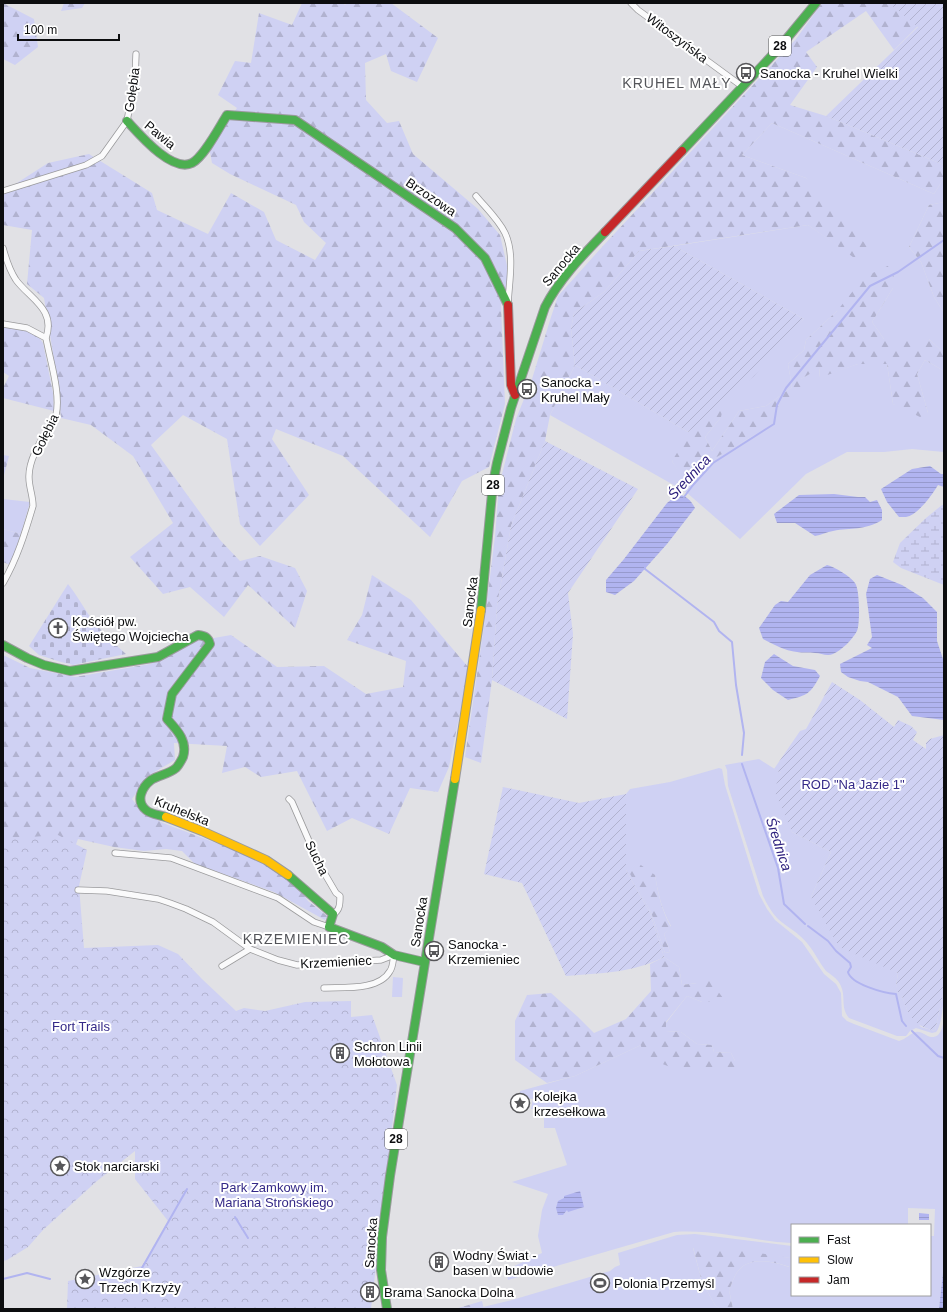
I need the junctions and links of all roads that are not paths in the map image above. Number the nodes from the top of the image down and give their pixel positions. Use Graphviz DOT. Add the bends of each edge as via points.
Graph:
graph roads {
  1 [pos="631,3"];
  2 [pos="816,3"];
  3 [pos="136,54"];
  4 [pos="743,87"];
  5 [pos="227,115"];
  6 [pos="127,121"];
  7 [pos="3,191"];
  8 [pos="476,196"];
  9 [pos="3,248"];
  10 [pos="508,304"];
  11 [pos="3,324"];
  12 [pos="46,338"];
  13 [pos="515,395"];
  14 [pos="3,583"];
  15 [pos="3,645"];
  16 [pos="289,799"];
  17 [pos="115,853"];
  18 [pos="78,890"];
  19 [pos="331,920"];
  20 [pos="250,949"];
  21 [pos="394,956"];
  22 [pos="424,962"];
  23 [pos="222,966"];
  24 [pos="324,988"];
  25 [pos="388,1309"];
  1 -- 4 [label="street, Witoszyńska"];
  2 -- 4 [label="main road, Sanocka / 28" via="791,35"];
  3 -- 6 [label="street, Gołębia" via="135,79"];
  4 -- 13 [label="main road, Sanocka / 28" via="557,285 545,307"];
  5 -- 6 [label="main road, Pawia" via="201,154 192,163 187,164 173,160 160,152"];
  5 -- 10 [label="main road, Brzozowa" via="295,120 449,223 485,258"];
  6 -- 7 [label="street, Gołębia" via="107,150 95,161"];
  8 -- 10 [label="street" via="497,220 505,234 510,255"];
  9 -- 12 [label="street, Gołębia" via="16,280 44,310 48,329"];
  10 -- 13 [label="main road, Brzozowa" via="511,385"];
  11 -- 12 [label="street" via="27,328"];
  12 -- 14 [label="street, Gołębia" via="58,408 31,464 29,478 33,506 18,553"];
  13 -- 22 [label="main road, Sanocka / 28" via="496,463 480,623"];
  15 -- 19 [label="main road, Kruhelska" via="23,657 60,670 80,671 158,657 198,635 208,638 210,644 205,652 172,694 167,719 182,739 183,756 175,768 150,781 143,788 141,804 146,810 202,831 266,860 294,878"];
  16 -- 19 [label="street, Sucha" via="319,864 340,896 338,909"];
  17 -- 19 [label="street" via="171,858 278,898 314,922"];
  18 -- 20 [label="street, Krzemieniec" via="108,891 170,903 213,922"];
  19 -- 21 [label="main road, Kruhelska"];
  20 -- 21 [label="street, Krzemieniec" via="297,965 381,960"];
  20 -- 23 [label="street"];
  21 -- 22 [label="main road, Kruhelska"];
  21 -- 24 [label="street" via="390,970 383,979 374,984"];
  22 -- 25 [label="main road, Sanocka / 28" via="382,1237 381,1270"];
}
